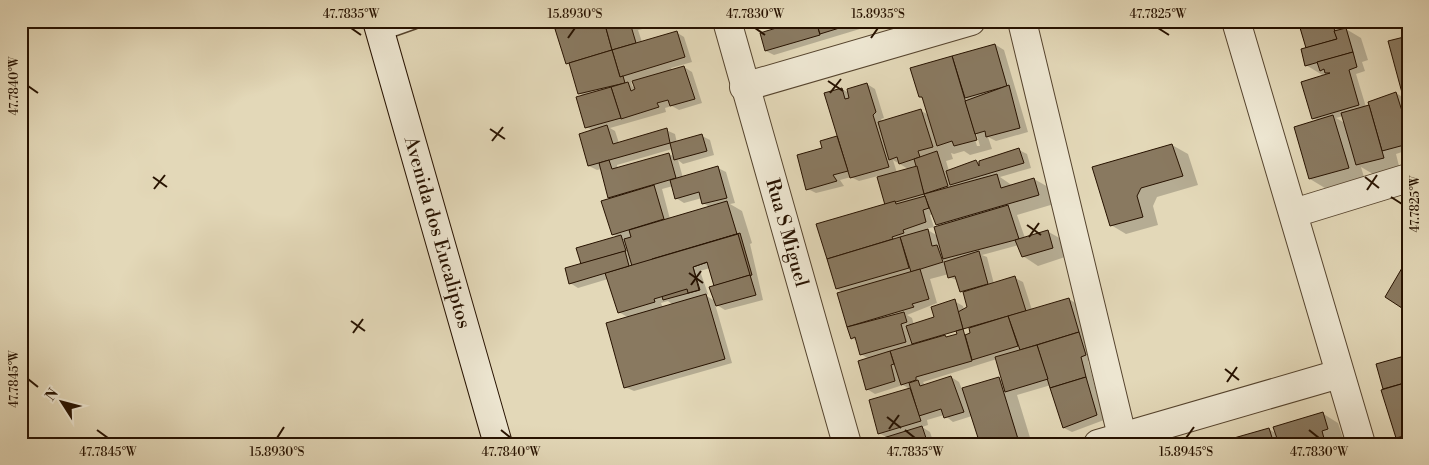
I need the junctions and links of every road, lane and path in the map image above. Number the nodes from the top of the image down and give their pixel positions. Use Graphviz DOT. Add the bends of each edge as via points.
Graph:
graph roads {
  1 [pos="414,21"];
  2 [pos="727,21"];
  3 [pos="970,21"];
  4 [pos="1022,21"];
  5 [pos="1236,21"];
  6 [pos="379,27"];
  7 [pos="744,87"];
  8 [pos="1408,178"];
  9 [pos="1294,212"];
  10 [pos="1340,374"];
  11 [pos="1110,440"];
  12 [pos="498,444"];
  13 [pos="846,444"];
  14 [pos="1361,444"];
  1 -- 6 [label="lane"];
  2 -- 7 [label="street, Rua S Miguel"];
  3 -- 7 [label="street"];
  4 -- 11 [label="street"];
  5 -- 9 [label="street"];
  6 -- 12 [label="street, Avenida dos Eucaliptos"];
  7 -- 13 [label="street, Rua S Miguel"];
  8 -- 9 [label="street"];
  9 -- 10 [label="street"];
  10 -- 11 [label="street"];
  10 -- 14 [label="street"];
}
